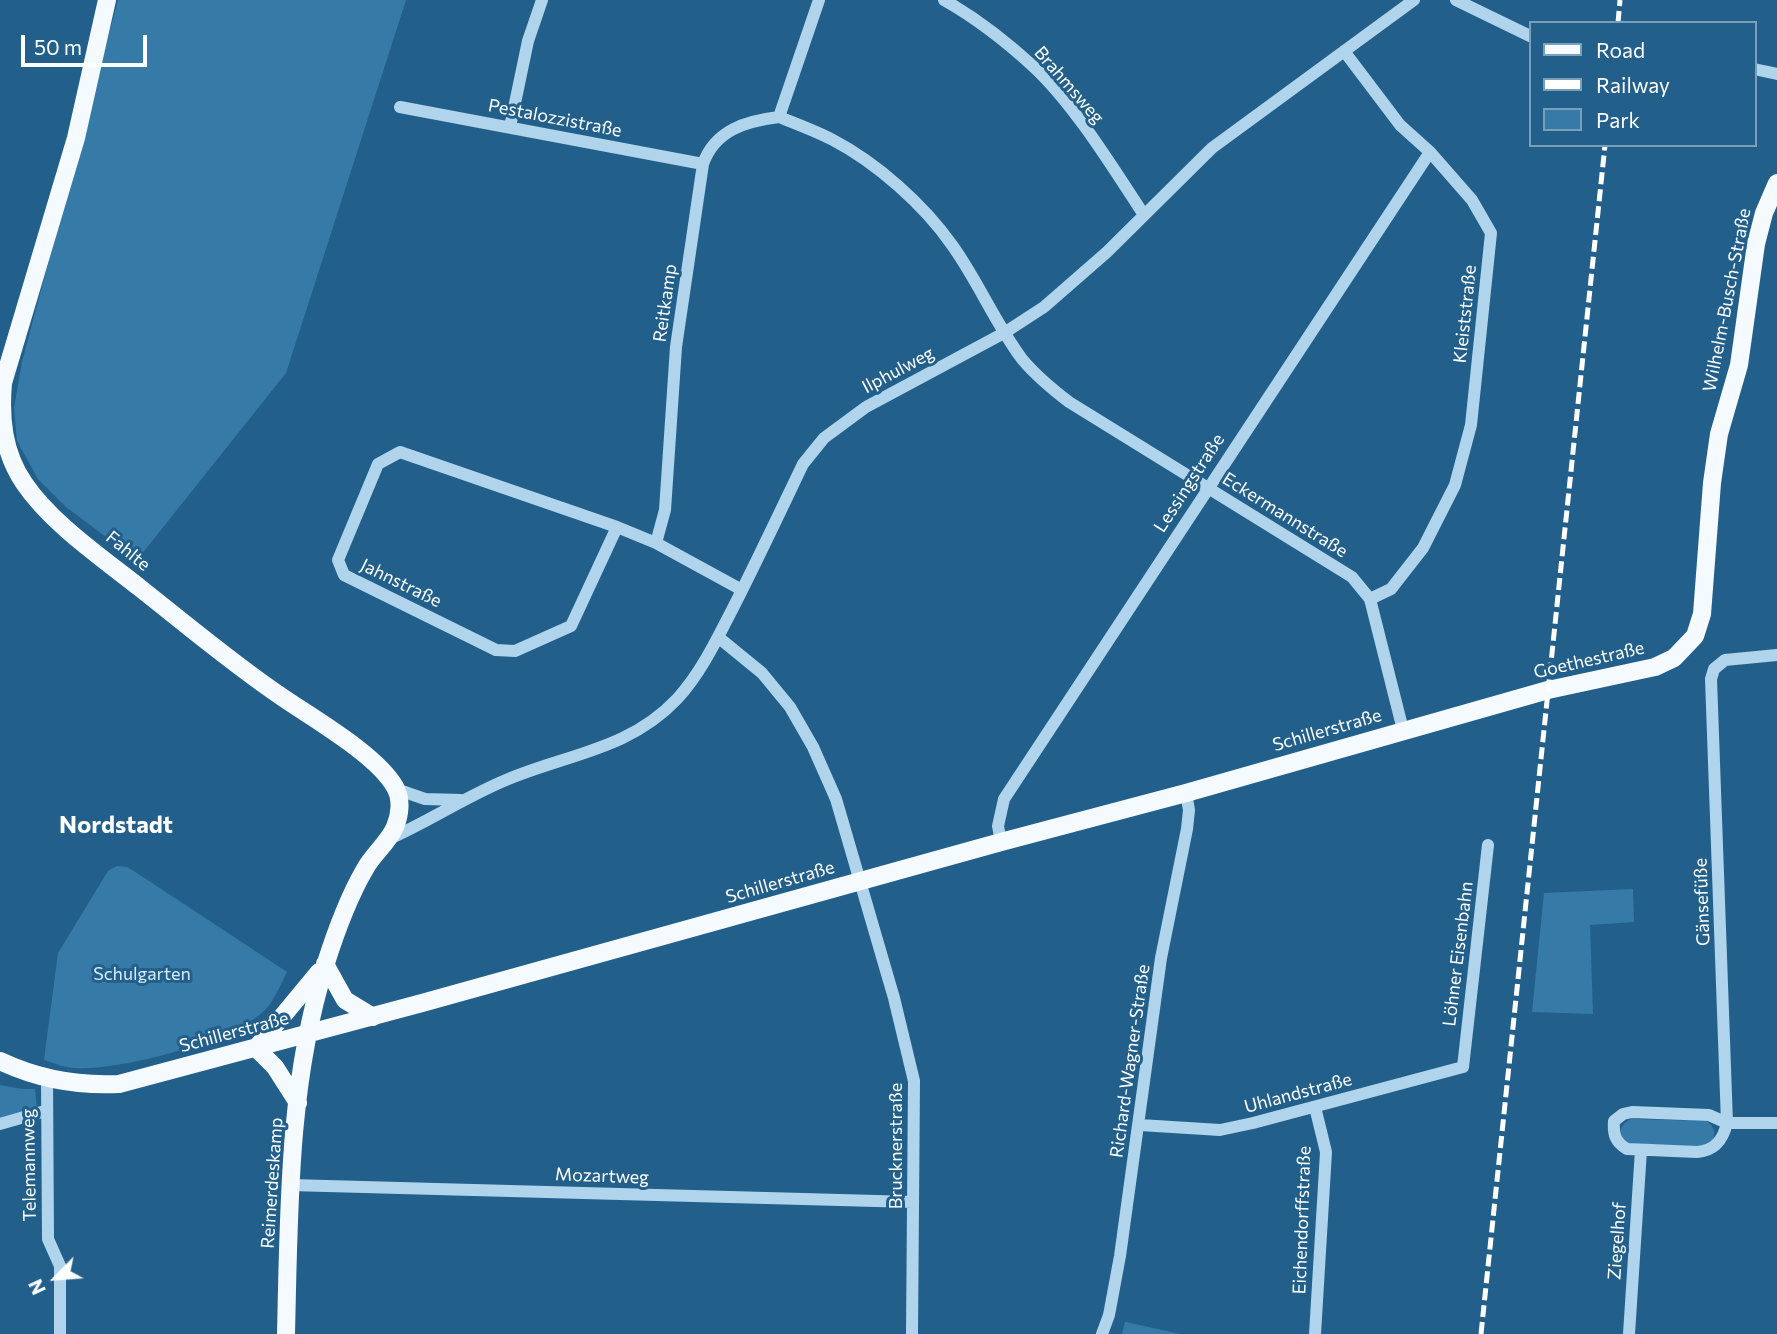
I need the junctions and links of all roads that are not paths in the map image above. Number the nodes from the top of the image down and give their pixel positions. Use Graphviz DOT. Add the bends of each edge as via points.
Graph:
graph roads {
  1 [pos="107,0"];
  2 [pos="542,0"];
  3 [pos="819,0"];
  4 [pos="944,0"];
  5 [pos="1414,0"];
  6 [pos="1456,0"];
  7 [pos="1528,35"];
  8 [pos="1344,51"];
  9 [pos="1756,69"];
  10 [pos="1777,74"];
  11 [pos="400,107"];
  12 [pos="779,117"];
  13 [pos="510,127"];
  14 [pos="1430,152"];
  15 [pos="703,164"];
  16 [pos="1777,183"];
  17 [pos="1144,215"];
  18 [pos="1004,333"];
  19 [pos="1207,487"];
  20 [pos="617,527"];
  21 [pos="656,543"];
  22 [pos="742,590"];
  23 [pos="1370,599"];
  24 [pos="1695,636"];
  25 [pos="718,637"];
  26 [pos="1777,655"];
  27 [pos="1522,697"];
  28 [pos="1403,730"];
  29 [pos="396,789"];
  30 [pos="1186,793"];
  31 [pos="461,800"];
  32 [pos="387,840"];
  33 [pos="1001,842"];
  34 [pos="1488,845"];
  35 [pos="860,881"];
  36 [pos="326,964"];
  37 [pos="373,1017"];
  38 [pos="307,1035"];
  39 [pos="256,1048"];
  40 [pos="0,1061"];
  41 [pos="1463,1067"];
  42 [pos="47,1078"];
  43 [pos="298,1104"];
  44 [pos="1315,1107"];
  45 [pos="46,1111"];
  46 [pos="1727,1123"];
  47 [pos="1777,1123"];
  48 [pos="0,1124"];
  49 [pos="1140,1125"];
  50 [pos="1641,1150"];
  51 [pos="290,1185"];
  52 [pos="914,1202"];
  53 [pos="60,1334"];
  54 [pos="286,1334"];
  55 [pos="912,1334"];
  56 [pos="1102,1334"];
  57 [pos="1315,1334"];
  58 [pos="1629,1334"];
  1 -- 29 [label="main road, Fahlte" via="76,138 3,383 1,415 7,448 23,482 53,516 256,679 363,755"];
  2 -- 13 [label="street" via="528,41"];
  3 -- 12 [label="street"];
  4 -- 17 [label="street, Brahmsweg" via="1036,69 1080,121"];
  5 -- 8 [label="street, Ilphulweg"];
  6 -- 7 [label="street"];
  8 -- 14 [label="street, Kleiststraße" via="1401,125"];
  8 -- 17 [label="street, Ilphulweg" via="1212,148"];
  9 -- 10 [label="street"];
  11 -- 13 [label="street, Pestalozzistraße"];
  12 -- 15 [label="street, Reitkamp" via="736,125 718,139"];
  12 -- 18 [label="street, Eckermannstraße" via="834,140 918,204 952,244"];
  13 -- 15 [label="street, Pestalozzistraße"];
  14 -- 19 [label="street, Lessingstraße"];
  14 -- 23 [label="street, Kleiststraße" via="1472,200 1491,233 1471,425 1455,485 1423,548 1391,589"];
  15 -- 21 [label="street, Reitkamp" via="676,347 665,510"];
  16 -- 24 [label="main road, Wilhelm-Busch-Straße" via="1756,244 1739,365 1719,434 1704,600"];
  17 -- 18 [label="street, Ilphulweg" via="1044,307"];
  18 -- 19 [label="street, Eckermannstraße" via="1044,383 1069,402"];
  18 -- 22 [label="street, Ilphulweg" via="866,407 824,438 803,464"];
  19 -- 23 [label="street, Eckermannstraße" via="1352,577"];
  19 -- 33 [label="street, Lessingstraße" via="1004,799 998,826"];
  20 -- 20 [label="street, Jahnstraße" via="571,626 515,651 496,650 344,575 338,560 378,464 400,452"];
  20 -- 21 [label="street, Jahnstraße"];
  21 -- 22 [label="street, Jahnstraße"];
  22 -- 25 [label="street, Ilphulweg"];
  23 -- 28 [label="street, Eckermannstraße"];
  24 -- 27 [label="main road, Goethestraße" via="1674,658 1655,667"];
  25 -- 31 [label="street, Ilphulweg" via="679,697 635,734 508,778"];
  25 -- 35 [label="street, Brucknerstraße" via="762,673 790,707 836,799"];
  26 -- 46 [label="street, Gänsefüße" via="1725,660 1714,669 1711,679"];
  27 -- 28 [label="main road, Schillerstraße"];
  28 -- 30 [label="main road, Schillerstraße"];
  29 -- 31 [label="street, Ilphulweg" via="425,799"];
  29 -- 32 [label="main road" via="399,814"];
  30 -- 33 [label="main road, Schillerstraße"];
  30 -- 49 [label="street, Richard-Wagner-Straße" via="1187,829 1161,958"];
  31 -- 32 [label="street, Ilphulweg"];
  32 -- 36 [label="main road" via="362,873"];
  33 -- 35 [label="main road, Schillerstraße"];
  34 -- 41 [label="street, Löhner Eisenbahn"];
  35 -- 37 [label="main road, Schillerstraße"];
  35 -- 52 [label="street, Brucknerstraße" via="914,1081"];
  36 -- 37 [label="main road" via="345,1000"];
  36 -- 38 [label="main road"];
  36 -- 39 [label="main road"];
  37 -- 38 [label="main road, Schillerstraße"];
  38 -- 39 [label="main road, Schillerstraße"];
  38 -- 43 [label="main road, Reimerdeskamp"];
  39 -- 42 [label="main road, Schillerstraße" via="119,1084"];
  39 -- 43 [label="main road" via="275,1067"];
  40 -- 42 [label="main road, Schillerstraße"];
  41 -- 44 [label="street, Uhlandstraße"];
  42 -- 45 [label="street, Telemannweg"];
  43 -- 51 [label="main road, Reimerdeskamp"];
  44 -- 49 [label="street, Uhlandstraße" via="1220,1130"];
  44 -- 57 [label="street, Eichendorffstraße" via="1325,1152"];
  45 -- 48 [label="street"];
  45 -- 53 [label="street, Telemannweg" via="48,1239 60,1266"];
  46 -- 47 [label="street"];
  46 -- 50 [label="street" via="1720,1141 1707,1152"];
  46 -- 50 [label="street" via="1709,1115 1623,1114 1614,1121 1618,1143"];
  49 -- 56 [label="street, Richard-Wagner-Straße" via="1120,1256"];
  50 -- 58 [label="street, Ziegelhof"];
  51 -- 52 [label="street, Mozartweg"];
  51 -- 54 [label="main road, Reimerdeskamp"];
  52 -- 55 [label="street, Brucknerstraße"];
}
